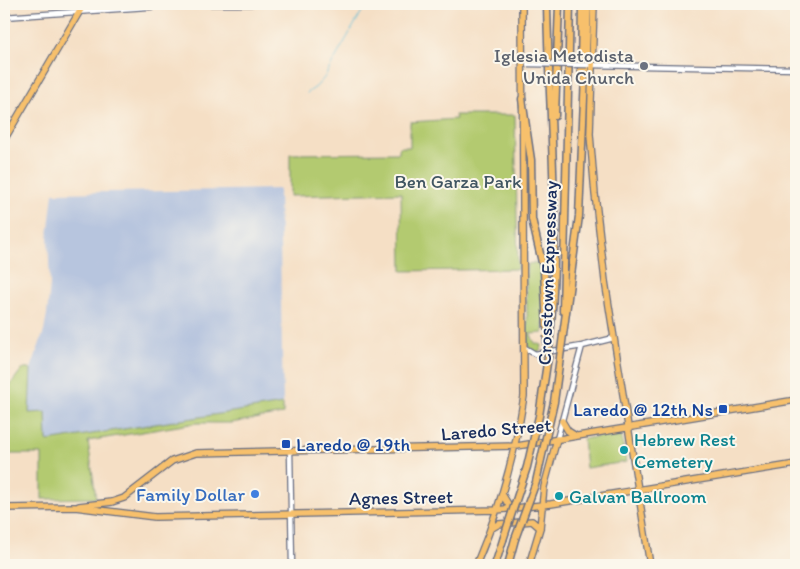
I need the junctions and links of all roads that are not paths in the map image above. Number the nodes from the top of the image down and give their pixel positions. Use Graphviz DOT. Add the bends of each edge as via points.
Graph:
graph roads {
  1 [pos="84,4"];
  2 [pos="251,4"];
  3 [pos="522,4"];
  4 [pos="547,4"];
  5 [pos="559,4"];
  6 [pos="570,4"];
  7 [pos="582,4"];
  8 [pos="588,4"];
  9 [pos="594,4"];
  10 [pos="79,12"];
  11 [pos="4,17"];
  12 [pos="521,64"];
  13 [pos="589,65"];
  14 [pos="796,69"];
  15 [pos="522,99"];
  16 [pos="4,140"];
  17 [pos="554,157"];
  18 [pos="580,191"];
  19 [pos="549,335"];
  20 [pos="563,335"];
  21 [pos="614,338"];
  22 [pos="582,346"];
  23 [pos="525,348"];
  24 [pos="796,400"];
  25 [pos="562,421"];
  26 [pos="628,428"];
  27 [pos="576,436"];
  28 [pos="557,439"];
  29 [pos="544,441"];
  30 [pos="517,446"];
  31 [pos="290,451"];
  32 [pos="552,458"];
  33 [pos="796,464"];
  34 [pos="638,491"];
  35 [pos="502,494"];
  36 [pos="542,505"];
  37 [pos="75,507"];
  38 [pos="4,508"];
  39 [pos="511,509"];
  40 [pos="497,510"];
  41 [pos="292,513"];
  42 [pos="492,528"];
  43 [pos="540,528"];
  44 [pos="292,565"];
  45 [pos="476,565"];
  46 [pos="495,565"];
  47 [pos="508,565"];
  48 [pos="529,565"];
  49 [pos="650,565"];
  1 -- 10 [label="main road"];
  2 -- 10 [label="street" via="190,4"];
  3 -- 12 [label="main road, Crosstown Expressway"];
  4 -- 17 [label="highway"];
  5 -- 17 [label="highway, Crosstown Expressway"];
  6 -- 20 [label="highway, Crosstown Expressway"];
  7 -- 18 [label="highway"];
  8 -- 18 [label="highway"];
  9 -- 13 [label="main road"];
  10 -- 11 [label="street"];
  10 -- 16 [label="main road"];
  12 -- 13 [label="street, bridge"];
  12 -- 15 [label="main road, Crosstown Expressway"];
  13 -- 14 [label="street"];
  13 -- 21 [label="main road" via="590,143"];
  15 -- 19 [label="highway" via="531,160 532,219 544,271"];
  15 -- 23 [label="main road, Crosstown Expressway"];
  17 -- 19 [label="highway" via="554,270"];
  18 -- 20 [label="highway" via="576,249"];
  19 -- 46 [label="highway, Crosstown Expressway, bridge" via="527,467"];
  20 -- 47 [label="highway, Crosstown Expressway, bridge" via="554,402 536,482"];
  21 -- 22 [label="street"];
  21 -- 26 [label="main road"];
  22 -- 23 [label="street" via="534,354"];
  22 -- 25 [label="street"];
  23 -- 30 [label="main road, Crosstown Expressway" via="524,396"];
  24 -- 26 [label="main road, Laredo Street"];
  25 -- 27 [label="main road"];
  25 -- 28 [label="street"];
  26 -- 27 [label="main road, Laredo Street"];
  26 -- 34 [label="main road"];
  27 -- 28 [label="main road, Laredo Street"];
  28 -- 29 [label="main road, Laredo Street"];
  28 -- 32 [label="main road"];
  29 -- 30 [label="main road, Laredo Street"];
  29 -- 32 [label="main road"];
  30 -- 31 [label="main road, Laredo Street"];
  30 -- 35 [label="main road, Crosstown Expressway"];
  31 -- 37 [label="main road, Laredo Street" via="196,453 172,461 124,498"];
  31 -- 41 [label="street"];
  32 -- 36 [label="main road"];
  33 -- 34 [label="main road, Agnes Street"];
  34 -- 36 [label="main road, Agnes Street"];
  34 -- 49 [label="main road"];
  35 -- 39 [label="main road"];
  35 -- 40 [label="main road, Crosstown Expressway"];
  36 -- 39 [label="main road, Agnes Street"];
  36 -- 43 [label="main road"];
  37 -- 38 [label="main road, Agnes Street"];
  37 -- 41 [label="main road, Agnes Street" via="155,516"];
  39 -- 40 [label="main road, Agnes Street"];
  40 -- 41 [label="main road, Agnes Street"];
  40 -- 42 [label="main road, Crosstown Expressway"];
  41 -- 44 [label="street"];
  42 -- 43 [label="main road" via="499,524 532,521"];
  42 -- 45 [label="main road, Crosstown Expressway"];
  43 -- 48 [label="main road"];
}
